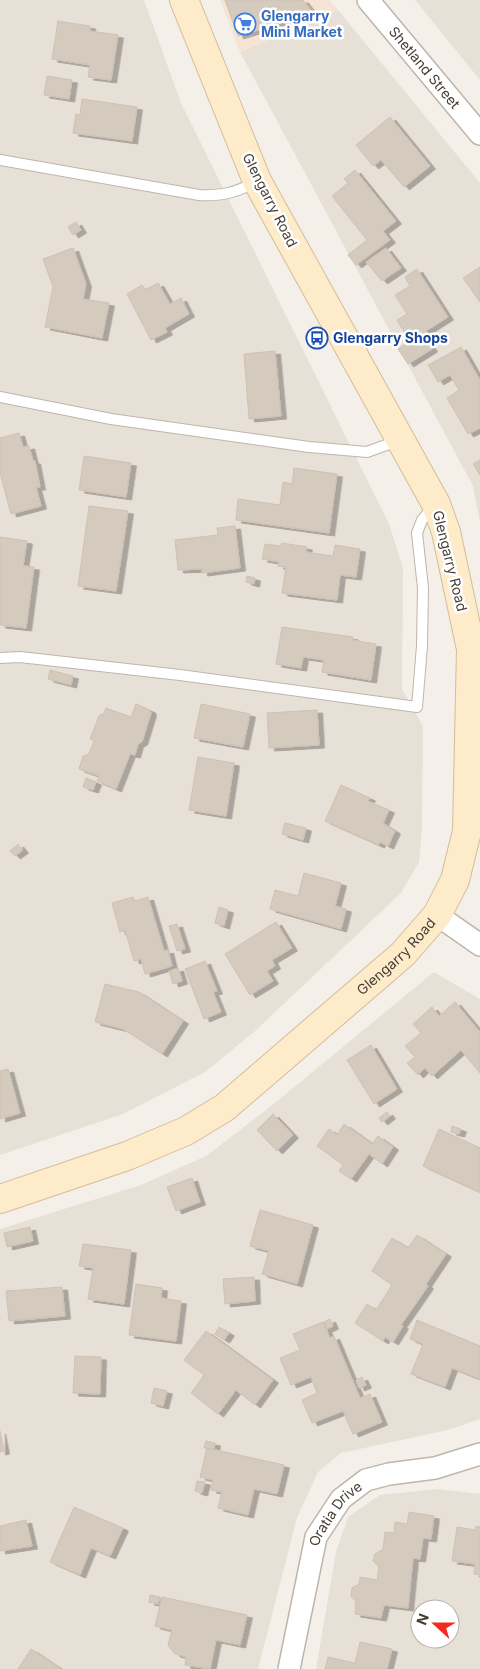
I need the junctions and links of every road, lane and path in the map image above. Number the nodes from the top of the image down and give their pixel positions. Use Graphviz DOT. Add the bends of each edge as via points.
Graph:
graph roads {
  1 [pos="184,0"];
  2 [pos="368,0"];
  3 [pos="480,134"];
  4 [pos="0,160"];
  5 [pos="257,181"];
  6 [pos="0,397"];
  7 [pos="400,440"];
  8 [pos="436,504"];
  9 [pos="0,658"];
  10 [pos="437,915"];
  11 [pos="480,945"];
  12 [pos="0,1199"];
  13 [pos="480,1454"];
  14 [pos="289,1669"];
  1 -- 5 [label="main road, Glengarry Road"];
  2 -- 3 [label="street, Shetland Street"];
  4 -- 5 [label="lane" via="199,195 229,194"];
  5 -- 7 [label="main road, Glengarry Road"];
  6 -- 7 [label="lane" via="110,419 309,447 367,452"];
  7 -- 8 [label="main road, Glengarry Road"];
  8 -- 9 [label="lane" via="422,520 417,533 423,605 417,707 161,673 20,657"];
  8 -- 10 [label="main road, Glengarry Road" via="446,532 471,649 467,831 454,880"];
  10 -- 11 [label="street"];
  10 -- 12 [label="main road, Glengarry Road" via="403,954 224,1108 186,1131 126,1156"];
  13 -- 14 [label="street, Oratia Drive" via="434,1468 366,1480 341,1499 316,1537"];
}
